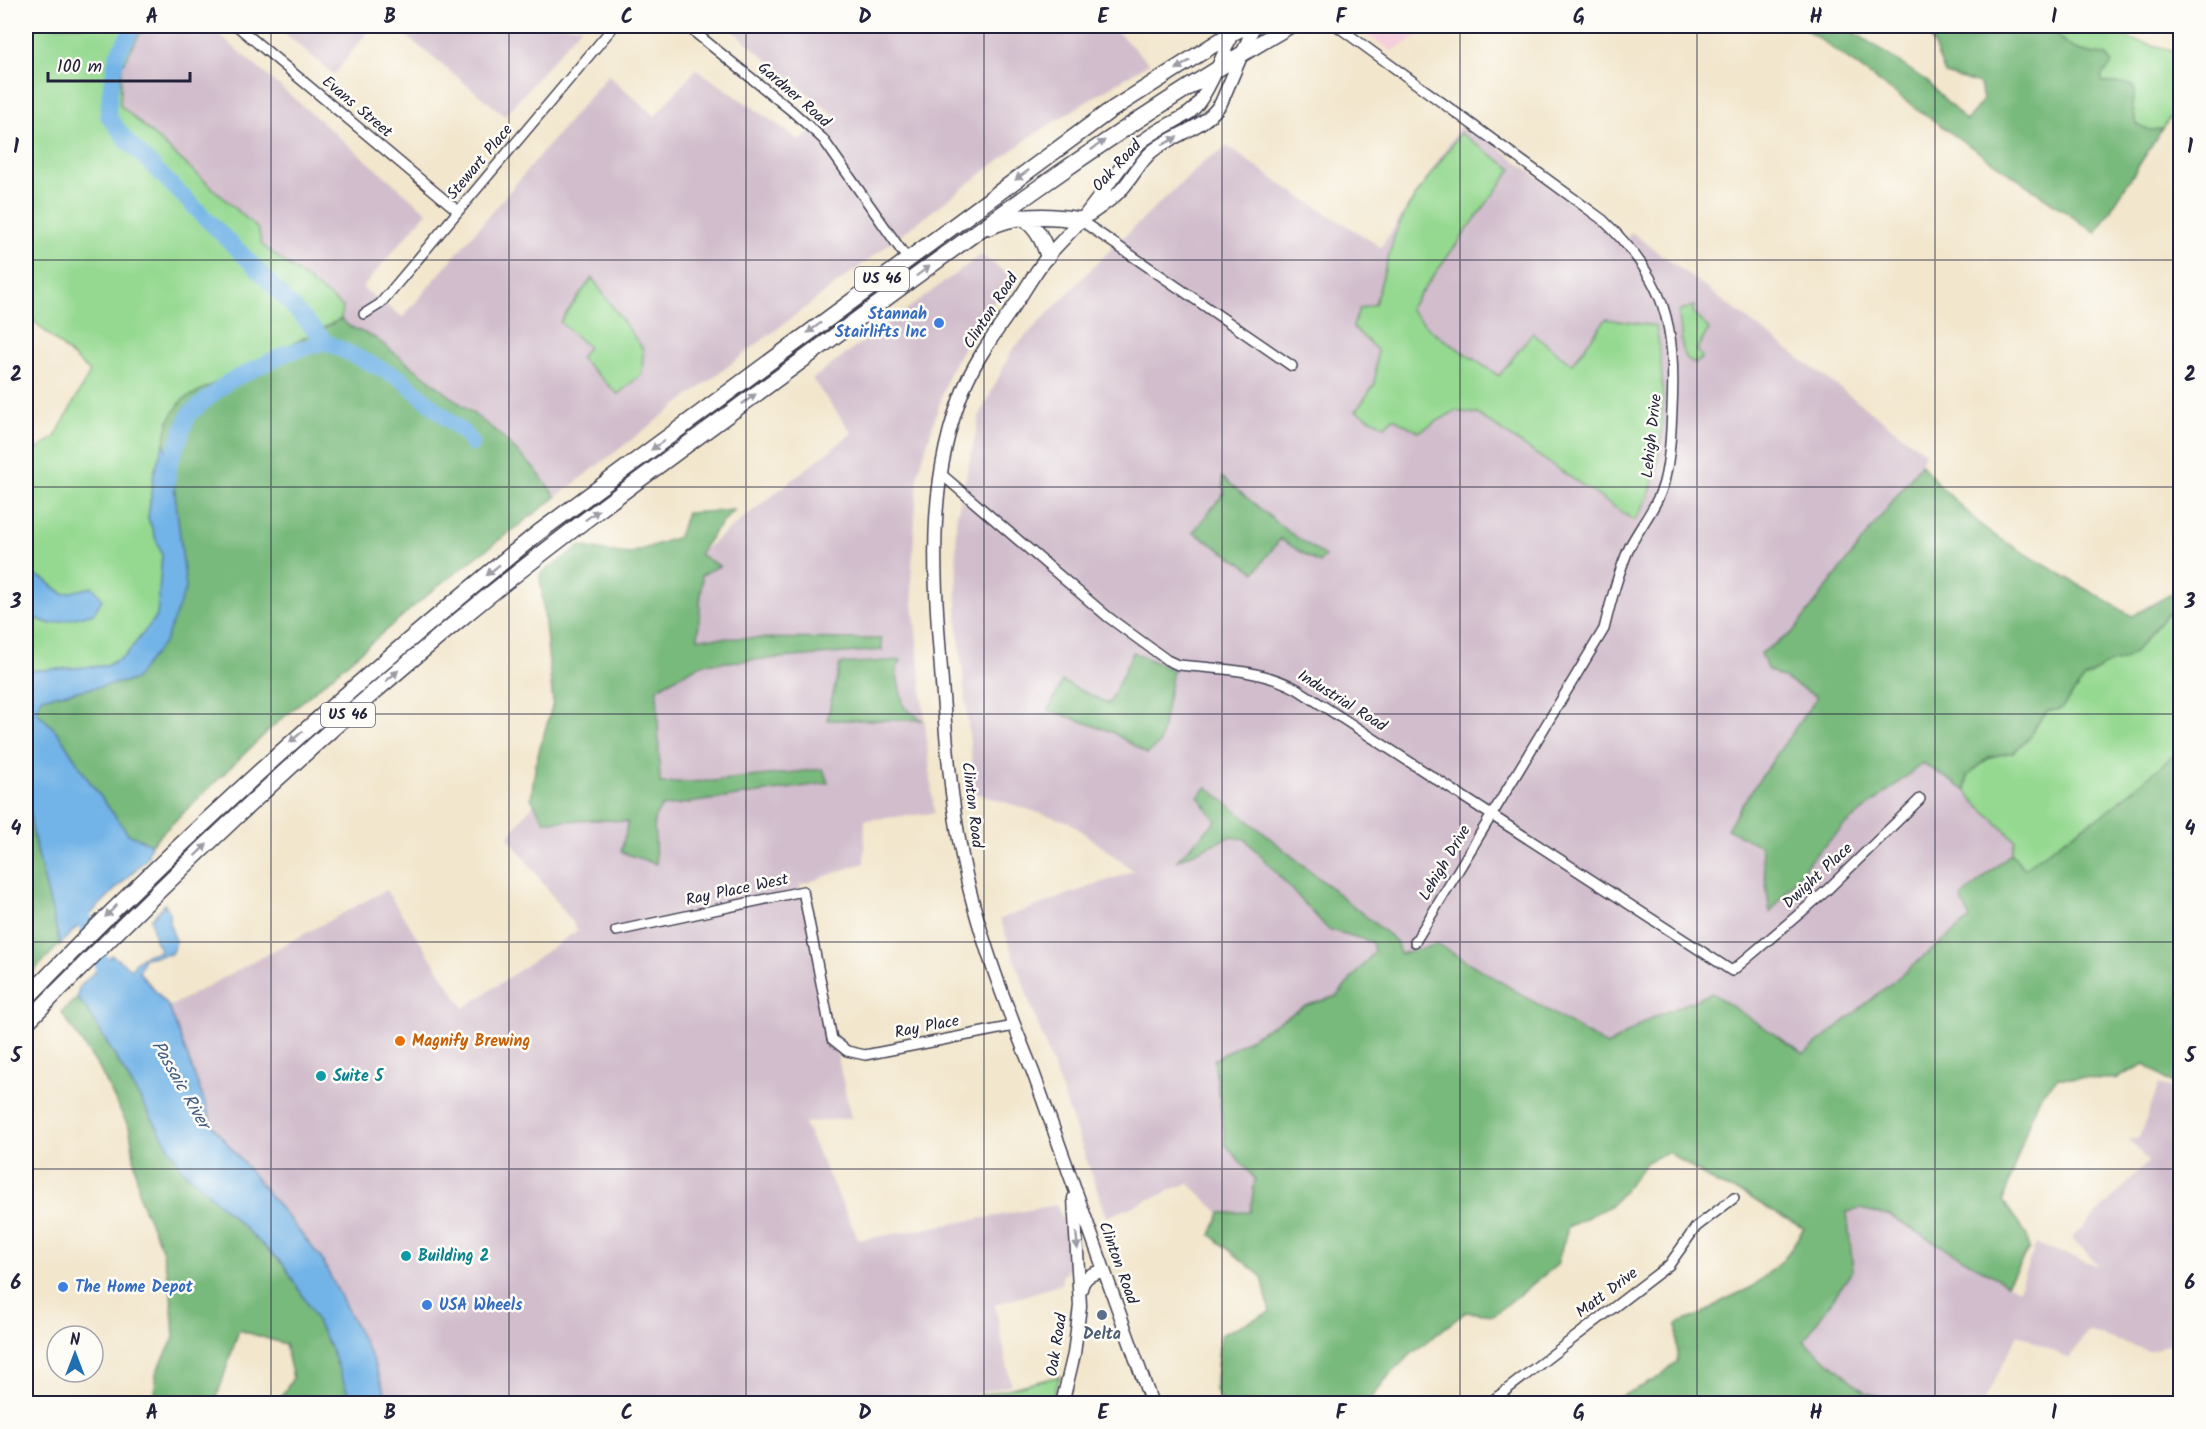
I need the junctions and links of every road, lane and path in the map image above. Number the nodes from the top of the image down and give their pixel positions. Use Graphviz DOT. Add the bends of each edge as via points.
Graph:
graph roads {
  1 [pos="237,26"];
  2 [pos="614,26"];
  3 [pos="687,26"];
  4 [pos="1248,26"];
  5 [pos="1254,26"];
  6 [pos="1289,26"];
  7 [pos="1337,26"];
  8 [pos="1233,29"];
  9 [pos="1242,52"];
  10 [pos="1216,70"];
  11 [pos="458,211"];
  12 [pos="1023,217"];
  13 [pos="1080,220"];
  14 [pos="948,251"];
  15 [pos="1048,256"];
  16 [pos="908,260"];
  17 [pos="364,314"];
  18 [pos="1292,366"];
  19 [pos="940,473"];
  20 [pos="1920,799"];
  21 [pos="1491,814"];
  22 [pos="616,931"];
  23 [pos="1415,942"];
  24 [pos="1732,971"];
  25 [pos="26,999"];
  26 [pos="26,1023"];
  27 [pos="1014,1026"];
  28 [pos="847,1051"];
  29 [pos="1074,1190"];
  30 [pos="1734,1198"];
  31 [pos="1104,1271"];
  32 [pos="1081,1291"];
  33 [pos="1062,1404"];
  34 [pos="1152,1404"];
  35 [pos="1488,1404"];
  1 -- 11 [label="street, Evans Street"];
  2 -- 11 [label="street, Stewart Place"];
  3 -- 16 [label="street, Gardner Road" via="823,139"];
  4 -- 8 [label="highway, US 46"];
  5 -- 9 [label="street, Oak Road"];
  6 -- 9 [label="highway, US 46"];
  7 -- 21 [label="street, Lehigh Drive" via="1620,236 1651,277 1662,301 1672,344 1671,428 1664,483 1631,545 1604,629"];
  8 -- 10 [label="street, Oak Road"];
  8 -- 16 [label="highway, US 46, one-way" via="1108,112"];
  9 -- 10 [label="highway, US 46"];
  13 -- 9 [label="street, Oak Road, one-way" via="1109,202 1157,147 1214,113"];
  10 -- 13 [label="street, Oak Road" via="1202,102 1140,143"];
  14 -- 10 [label="highway, US 46, one-way" via="1119,130"];
  11 -- 17 [label="street, Stewart Place" via="380,304"];
  12 -- 13 [label="highway"];
  12 -- 14 [label="highway" via="993,225"];
  12 -- 15 [label="highway" via="1036,228"];
  13 -- 15 [label="street, Clinton Road"];
  13 -- 18 [label="street"];
  26 -- 14 [label="highway, US 46, one-way" via="279,775 470,611 545,550"];
  15 -- 19 [label="street, Clinton Road" via="998,327 967,380"];
  16 -- 25 [label="highway, US 46, one-way" via="538,533 453,602 281,751 153,870"];
  19 -- 21 [label="street, Industrial Road" via="1108,617 1167,660 1178,665 1255,673 1282,680"];
  19 -- 27 [label="street, Clinton Road" via="934,583 957,827 968,884"];
  20 -- 24 [label="street, Dwight Place" via="1826,891"];
  21 -- 23 [label="street, Lehigh Drive"];
  21 -- 24 [label="street, Industrial Road"];
  22 -- 28 [label="street, Ray Place West" via="803,891 832,1039"];
  27 -- 28 [label="street, Ray Place" via="865,1055"];
  27 -- 29 [label="street, Clinton Road"];
  29 -- 31 [label="street, Clinton Road"];
  29 -- 32 [label="street, Oak Road, one-way"];
  30 -- 35 [label="street, Matt Drive" via="1696,1227 1669,1265"];
  31 -- 32 [label="street" via="1086,1278"];
  31 -- 34 [label="street, Clinton Road"];
  32 -- 33 [label="street, Oak Road" via="1074,1354"];
}
